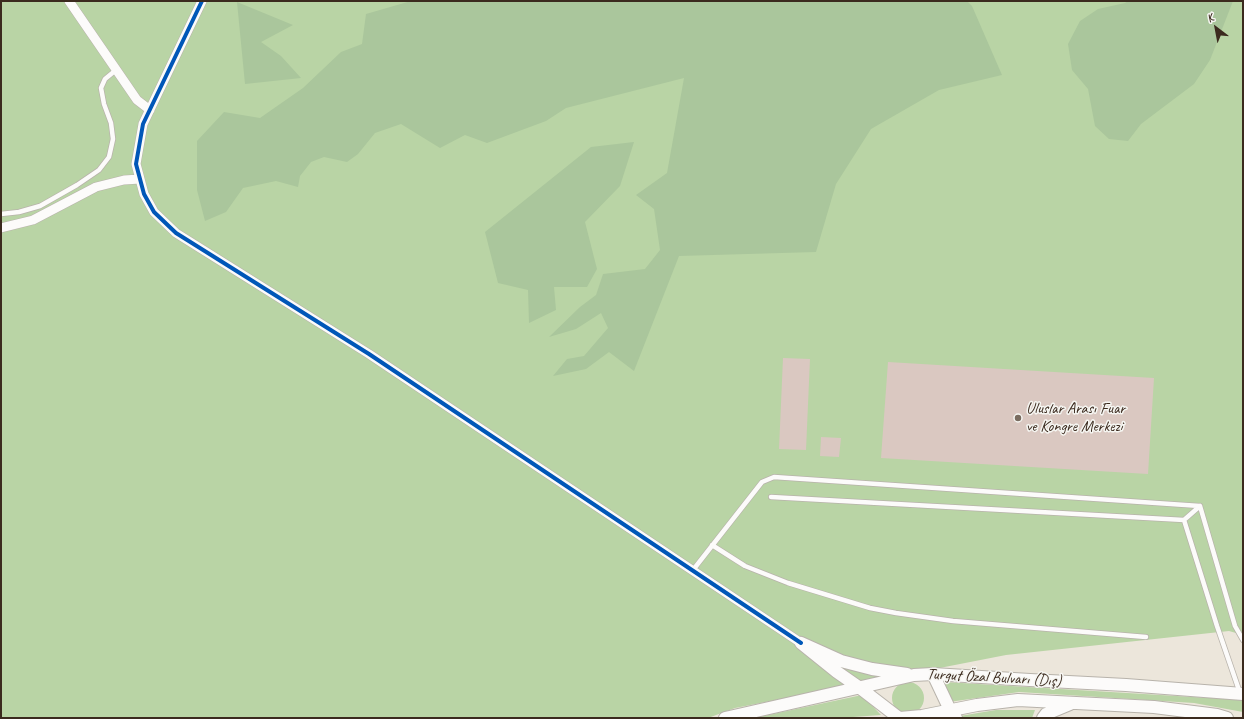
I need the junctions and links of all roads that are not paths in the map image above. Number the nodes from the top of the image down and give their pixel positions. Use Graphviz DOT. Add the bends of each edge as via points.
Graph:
graph roads {
  1 [pos="69,1"];
  2 [pos="202,1"];
  3 [pos="116,70"];
  4 [pos="150,110"];
  5 [pos="140,179"];
  6 [pos="1,214"];
  7 [pos="1,228"];
  8 [pos="770,497"];
  9 [pos="1200,506"];
  10 [pos="1184,520"];
  11 [pos="712,545"];
  12 [pos="693,570"];
  13 [pos="1146,637"];
  14 [pos="1243,640"];
  15 [pos="801,643"];
  16 [pos="933,674"];
  17 [pos="914,675"];
  18 [pos="860,688"];
  19 [pos="1242,694"];
  20 [pos="1072,703"];
  21 [pos="953,714"];
  22 [pos="725,718"];
  23 [pos="900,718"];
  24 [pos="1043,718"];
  25 [pos="1227,718"];
  1 -- 3 [label="street"];
  2 -- 4 [label="street"];
  3 -- 4 [label="street" via="137,100"];
  3 -- 6 [label="lane" via="105,79 101,88 113,140 109,156 99,170 40,206"];
  4 -- 5 [label="street" via="143,124 136,164"];
  5 -- 7 [label="street" via="96,187 33,220"];
  5 -- 12 [label="street" via="144,194 154,212 176,233 369,354"];
  8 -- 10 [label="lane"];
  9 -- 10 [label="lane"];
  9 -- 11 [label="lane" via="774,477 762,482"];
  9 -- 14 [label="lane" via="1235,626"];
  10 -- 19 [label="lane" via="1217,626"];
  11 -- 12 [label="lane"];
  11 -- 13 [label="lane" via="745,566 788,583 870,608 960,622"];
  12 -- 15 [label="street"];
  15 -- 17 [label="main road" via="841,661 872,669"];
  15 -- 18 [label="main road"];
  16 -- 17 [label="main road, Turgut Özal Bulvarı (Dış)"];
  16 -- 19 [label="main road, Turgut Özal Bulvarı (Dış)"];
  16 -- 21 [label="main road"];
  17 -- 18 [label="main road, Turgut Özal Bulvarı (Dış)"];
  18 -- 22 [label="main road, Turgut Özal Bulvarı (Dış)"];
  18 -- 23 [label="main road"];
  20 -- 21 [label="main road, Turgut Özal Bulvarı (Dış)" via="1018,700 977,705"];
  20 -- 24 [label="main road" via="1046,714"];
  20 -- 25 [label="main road, Turgut Özal Bulvarı (Dış)" via="1154,707"];
  21 -- 23 [label="main road, Turgut Özal Bulvarı (Dış)"];
}
